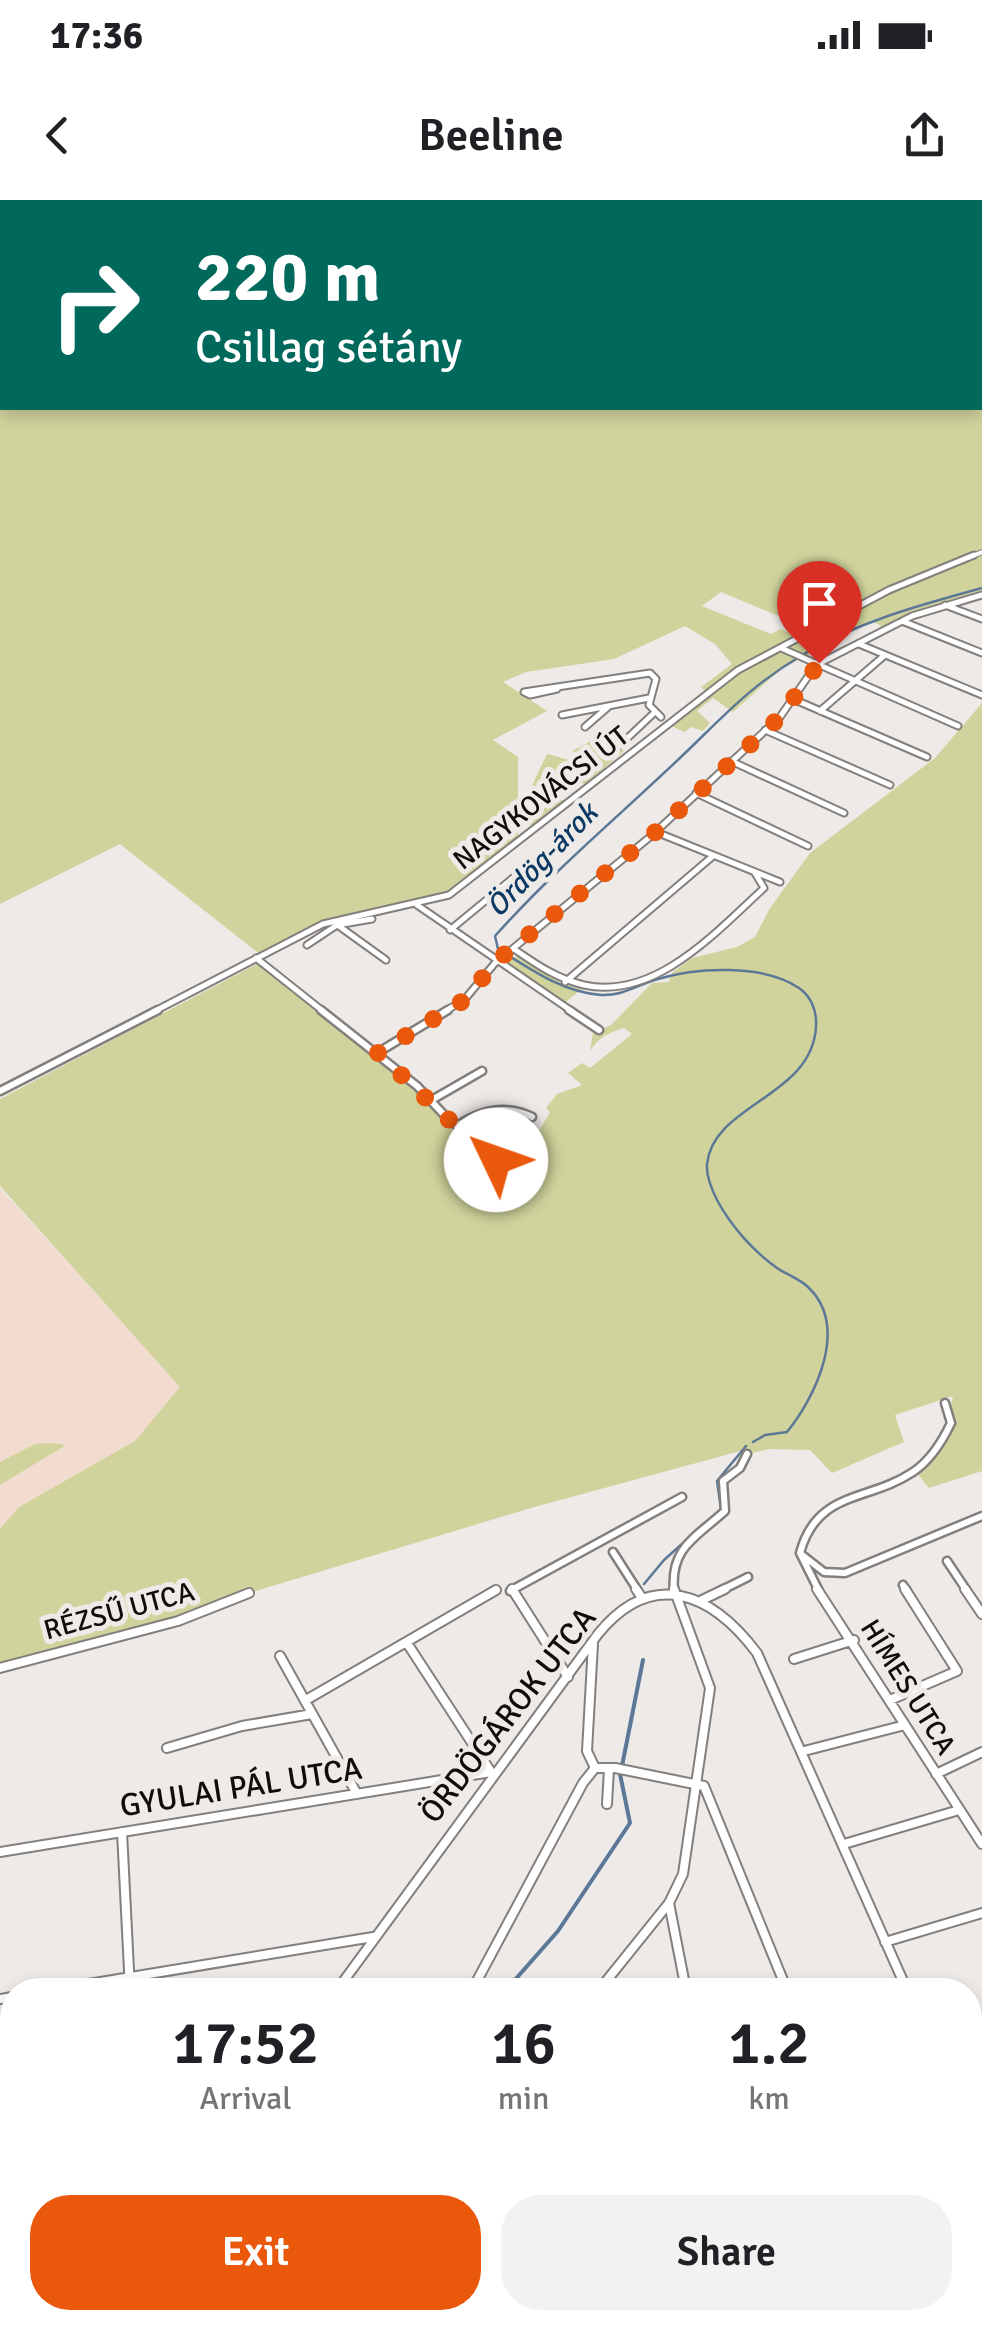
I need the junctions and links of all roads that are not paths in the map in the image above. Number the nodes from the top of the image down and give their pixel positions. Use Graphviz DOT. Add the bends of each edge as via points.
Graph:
graph roads {
  1 [pos="982,552"];
  2 [pos="982,595"];
  3 [pos="944,605"];
  4 [pos="982,619"];
  5 [pos="902,621"];
  6 [pos="858,644"];
  7 [pos="781,648"];
  8 [pos="982,653"];
  9 [pos="886,654"];
  10 [pos="814,666"];
  11 [pos="850,681"];
  12 [pos="557,689"];
  13 [pos="982,696"];
  14 [pos="649,698"];
  15 [pos="793,699"];
  16 [pos="609,706"];
  17 [pos="820,710"];
  18 [pos="562,715"];
  19 [pos="958,726"];
  20 [pos="586,727"];
  21 [pos="765,730"];
  22 [pos="618,747"];
  23 [pos="927,757"];
  24 [pos="731,761"];
  25 [pos="890,786"];
  26 [pos="696,793"];
  27 [pos="844,813"];
  28 [pos="656,832"];
  29 [pos="808,846"];
  30 [pos="714,856"];
  31 [pos="536,859"];
  32 [pos="755,873"];
  33 [pos="780,882"];
  34 [pos="416,904"];
  35 [pos="372,919"];
  36 [pos="334,923"];
  37 [pos="450,930"];
  38 [pos="307,945"];
  39 [pos="514,949"];
  40 [pos="256,958"];
  41 [pos="386,960"];
  42 [pos="498,960"];
  43 [pos="565,982"];
  44 [pos="600,1030"];
  45 [pos="378,1053"];
  46 [pos="482,1071"];
  47 [pos="0,1091"];
  48 [pos="430,1100"];
  49 [pos="532,1117"];
  50 [pos="458,1126"];
  51 [pos="496,1160"];
  52 [pos="946,1404"];
  53 [pos="746,1454"];
  54 [pos="682,1497"];
  55 [pos="982,1516"];
  56 [pos="613,1552"];
  57 [pos="800,1553"];
  58 [pos="946,1561"];
  59 [pos="748,1577"];
  60 [pos="904,1585"];
  61 [pos="496,1590"];
  62 [pos="249,1593"];
  63 [pos="674,1596"];
  64 [pos="642,1598"];
  65 [pos="699,1601"];
  66 [pos="982,1614"];
  67 [pos="854,1640"];
  68 [pos="593,1642"];
  69 [pos="407,1643"];
  70 [pos="280,1656"];
  71 [pos="794,1659"];
  72 [pos="0,1668"];
  73 [pos="568,1677"];
  74 [pos="306,1700"];
  75 [pos="890,1700"];
  76 [pos="312,1714"];
  77 [pos="905,1725"];
  78 [pos="167,1748"];
  79 [pos="804,1751"];
  80 [pos="982,1752"];
  81 [pos="595,1768"];
  82 [pos="612,1768"];
  83 [pos="491,1772"];
  84 [pos="936,1774"];
  85 [pos="697,1782"];
  86 [pos="357,1794"];
  87 [pos="607,1804"];
  88 [pos="959,1810"];
  89 [pos="122,1832"];
  90 [pos="844,1844"];
  91 [pos="982,1844"];
  92 [pos="0,1852"];
  93 [pos="670,1903"];
  94 [pos="982,1913"];
  95 [pos="374,1936"];
  96 [pos="885,1942"];
  97 [pos="129,1977"];
  98 [pos="123,1978"];
  99 [pos="345,1978"];
  100 [pos="478,1978"];
  101 [pos="608,1978"];
  102 [pos="684,1978"];
  103 [pos="782,1978"];
  104 [pos="902,1978"];
  1 -- 7 [label="street, NAGYKOVÁCSI ÚT" via="904,583"];
  2 -- 3 [label="street"];
  3 -- 4 [label="street"];
  3 -- 5 [label="street"];
  5 -- 6 [label="street"];
  5 -- 8 [label="street"];
  6 -- 9 [label="street"];
  6 -- 10 [label="street"];
  7 -- 10 [label="street"];
  7 -- 34 [label="street, NAGYKOVÁCSI ÚT" via="707,691 457,890"];
  9 -- 11 [label="street"];
  9 -- 13 [label="street"];
  10 -- 11 [label="street"];
  10 -- 15 [label="street"];
  11 -- 17 [label="street"];
  11 -- 19 [label="street"];
  12 -- 12 [label="street" via="526,690 524,692 530,695"];
  12 -- 14 [label="street" via="650,673 656,678"];
  14 -- 16 [label="street"];
  14 -- 22 [label="street" via="658,715"];
  15 -- 17 [label="street"];
  15 -- 21 [label="street"];
  16 -- 18 [label="street"];
  16 -- 20 [label="street"];
  17 -- 23 [label="street"];
  21 -- 24 [label="street"];
  21 -- 25 [label="street"];
  24 -- 26 [label="street"];
  24 -- 27 [label="street"];
  26 -- 28 [label="street"];
  26 -- 29 [label="street"];
  28 -- 30 [label="street"];
  28 -- 39 [label="street"];
  30 -- 32 [label="street"];
  30 -- 43 [label="street"];
  31 -- 37 [label="street"];
  32 -- 33 [label="street"];
  32 -- 43 [label="street" via="764,888 692,954 624,987"];
  34 -- 36 [label="street, NAGYKOVÁCSI ÚT"];
  34 -- 37 [label="street"];
  35 -- 36 [label="street"];
  36 -- 38 [label="street"];
  36 -- 40 [label="street, NAGYKOVÁCSI ÚT"];
  36 -- 41 [label="street"];
  37 -- 42 [label="street"];
  39 -- 42 [label="street"];
  39 -- 43 [label="street"];
  40 -- 45 [label="street"];
  40 -- 47 [label="street, NAGYKOVÁCSI ÚT"];
  42 -- 44 [label="street"];
  42 -- 45 [label="street" via="466,999"];
  45 -- 48 [label="street"];
  46 -- 48 [label="street"];
  48 -- 50 [label="street"];
  49 -- 50 [label="street" via="513,1109 477,1114"];
  50 -- 51 [label="street" via="492,1147"];
  52 -- 57 [label="street" via="951,1423 936,1453 911,1474 825,1508 808,1526"];
  53 -- 63 [label="street" via="723,1484 724,1511 673,1562"];
  54 -- 73 [label="street" via="509,1590"];
  55 -- 57 [label="street" via="840,1574 824,1573"];
  56 -- 64 [label="street"];
  57 -- 67 [label="street, HÍMES UTCA"];
  58 -- 66 [label="street"];
  59 -- 65 [label="street"];
  60 -- 75 [label="street" via="957,1670"];
  61 -- 69 [label="street"];
  62 -- 72 [label="street, RÉZSŰ UTCA" via="178,1621"];
  63 -- 64 [label="street"];
  63 -- 65 [label="street"];
  63 -- 85 [label="street" via="710,1688"];
  64 -- 68 [label="street, ÖRDÖGÁROK UTCA"];
  65 -- 79 [label="street" via="753,1647"];
  67 -- 71 [label="street"];
  67 -- 75 [label="street, HÍMES UTCA"];
  68 -- 73 [label="street, ÖRDÖGÁROK UTCA"];
  68 -- 81 [label="street" via="588,1751"];
  69 -- 74 [label="street"];
  69 -- 83 [label="street"];
  70 -- 74 [label="street"];
  73 -- 83 [label="street, ÖRDÖGÁROK UTCA"];
  74 -- 76 [label="street"];
  75 -- 77 [label="street, HÍMES UTCA"];
  76 -- 78 [label="street"];
  76 -- 86 [label="street"];
  77 -- 79 [label="street"];
  77 -- 84 [label="street, HÍMES UTCA"];
  79 -- 90 [label="street"];
  80 -- 84 [label="street"];
  81 -- 82 [label="street"];
  81 -- 100 [label="street"];
  82 -- 85 [label="street"];
  82 -- 87 [label="street"];
  83 -- 86 [label="street, GYULAI PÁL UTCA"];
  83 -- 95 [label="street, ÖRDÖGÁROK UTCA"];
  84 -- 88 [label="street, HÍMES UTCA"];
  85 -- 93 [label="street" via="683,1874"];
  85 -- 103 [label="street" via="709,1792"];
  86 -- 89 [label="street, GYULAI PÁL UTCA"];
  88 -- 90 [label="street"];
  88 -- 91 [label="street, HÍMES UTCA"];
  89 -- 92 [label="street, GYULAI PÁL UTCA"];
  89 -- 97 [label="street"];
  90 -- 96 [label="street"];
  93 -- 101 [label="street"];
  93 -- 102 [label="street"];
  94 -- 96 [label="street"];
  95 -- 97 [label="street"];
  95 -- 99 [label="street, ÖRDÖGÁROK UTCA"];
  96 -- 104 [label="street"];
  97 -- 98 [label="street"];
}
